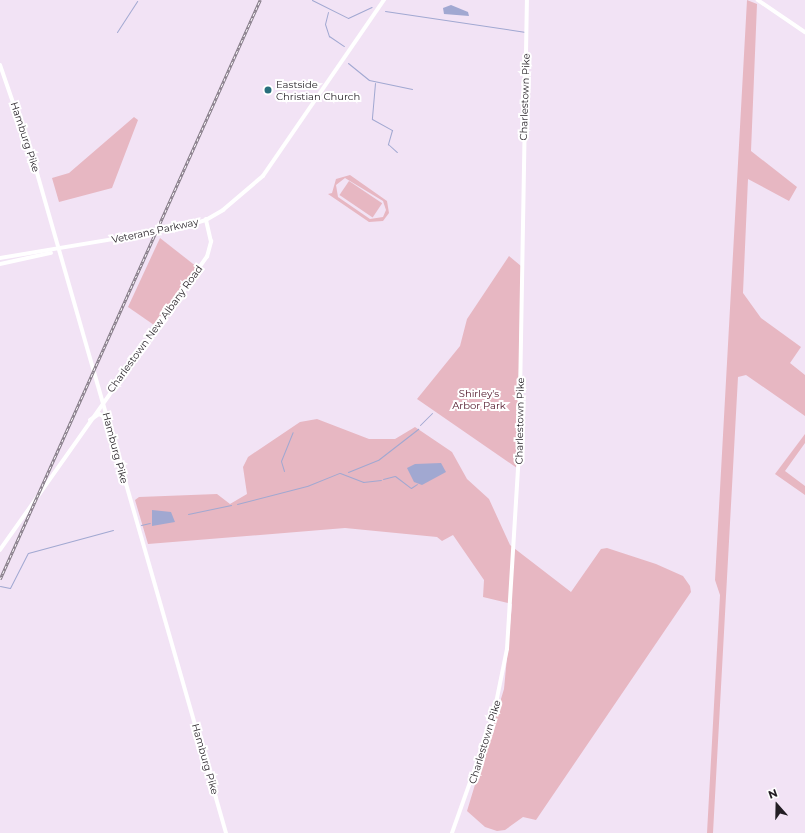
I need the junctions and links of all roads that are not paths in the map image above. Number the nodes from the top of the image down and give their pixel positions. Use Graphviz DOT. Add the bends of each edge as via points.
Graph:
graph roads {
  1 [pos="384,0"];
  2 [pos="527,0"];
  3 [pos="758,0"];
  4 [pos="805,32"];
  5 [pos="0,65"];
  6 [pos="206,220"];
  7 [pos="58,250"];
  8 [pos="0,258"];
  9 [pos="0,264"];
  10 [pos="102,403"];
  11 [pos="107,418"];
  12 [pos="90,420"];
  13 [pos="0,550"];
  14 [pos="226,833"];
  15 [pos="452,833"];
  1 -- 6 [label="main road, Veterans Parkway" via="263,176 245,194"];
  2 -- 15 [label="main road, Charlestown Pike" via="519,454 507,649 493,718"];
  3 -- 4 [label="main road"];
  5 -- 7 [label="main road, Hamburg Pike" via="32,157"];
  6 -- 7 [label="main road, Veterans Parkway"];
  6 -- 10 [label="main road, Charlestown New Albany Road" via="211,242 207,257"];
  7 -- 8 [label="main road, Veterans Parkway"];
  7 -- 9 [label="main road, Veterans Parkway"];
  7 -- 10 [label="main road, Hamburg Pike"];
  10 -- 11 [label="main road, Hamburg Pike"];
  10 -- 12 [label="main road, Charlestown New Albany Road"];
  11 -- 12 [label="main road" via="99,414"];
  11 -- 14 [label="main road, Hamburg Pike"];
  12 -- 13 [label="main road, Charlestown New Albany Road"];
}
